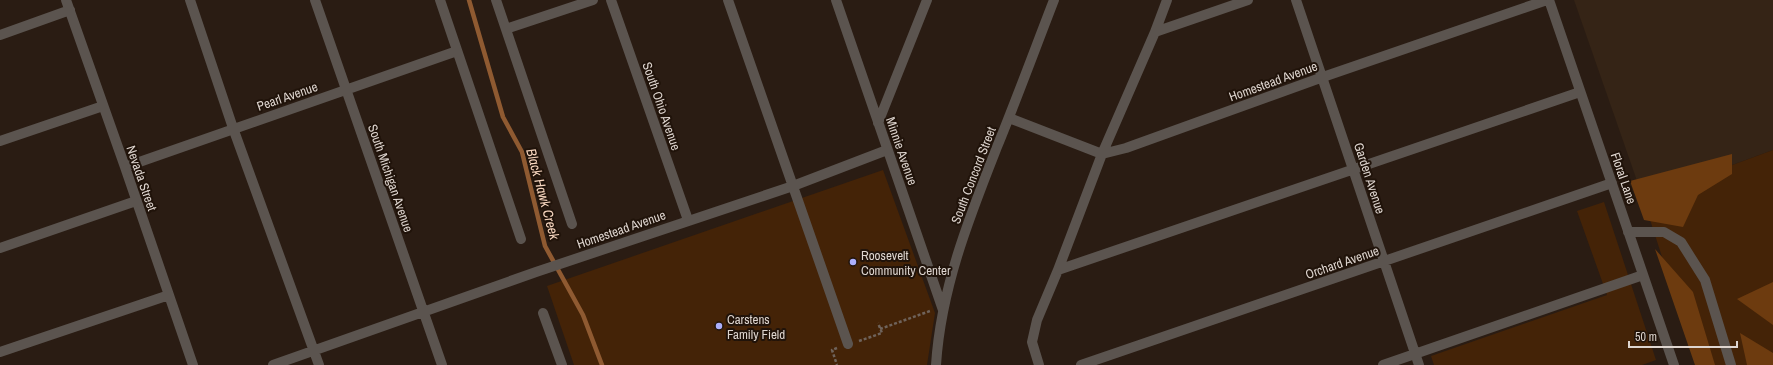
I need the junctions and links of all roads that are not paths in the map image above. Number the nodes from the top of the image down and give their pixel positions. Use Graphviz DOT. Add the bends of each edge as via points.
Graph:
graph roads {
  1 [pos="66,0"];
  2 [pos="190,0"];
  3 [pos="315,0"];
  4 [pos="440,0"];
  5 [pos="496,0"];
  6 [pos="593,0"];
  7 [pos="611,0"];
  8 [pos="728,0"];
  9 [pos="836,0"];
  10 [pos="927,0"];
  11 [pos="1054,0"];
  12 [pos="1167,0"];
  13 [pos="1248,0"];
  14 [pos="1296,0"];
  15 [pos="1548,0"];
  16 [pos="70,10"];
  17 [pos="506,29"];
  18 [pos="1155,32"];
  19 [pos="0,35"];
  20 [pos="457,51"];
  21 [pos="1323,77"];
  22 [pos="346,89"];
  23 [pos="1580,92"];
  24 [pos="103,106"];
  25 [pos="1009,118"];
  26 [pos="878,124"];
  27 [pos="233,128"];
  28 [pos="0,141"];
  29 [pos="887,150"];
  30 [pos="1102,154"];
  31 [pos="126,167"];
  32 [pos="1353,170"];
  33 [pos="1612,183"];
  34 [pos="793,186"];
  35 [pos="136,201"];
  36 [pos="688,220"];
  37 [pos="572,224"];
  38 [pos="1628,232"];
  39 [pos="520,239"];
  40 [pos="0,248"];
  41 [pos="1384,261"];
  42 [pos="1058,270"];
  43 [pos="1643,275"];
  44 [pos="170,295"];
  45 [pos="424,311"];
  46 [pos="943,311"];
  47 [pos="543,313"];
  48 [pos="848,344"];
  49 [pos="314,351"];
  50 [pos="0,352"];
  51 [pos="1415,354"];
  52 [pos="192,365"];
  53 [pos="273,365"];
  54 [pos="319,365"];
  55 [pos="442,365"];
  56 [pos="562,365"];
  57 [pos="936,365"];
  58 [pos="1039,365"];
  59 [pos="1081,365"];
  60 [pos="1383,365"];
  61 [pos="1419,365"];
  62 [pos="1674,365"];
  63 [pos="1731,365"];
  1 -- 16 [label="street, Nevada Street"];
  2 -- 27 [label="street"];
  3 -- 22 [label="street, South Michigan Avenue"];
  4 -- 20 [label="street"];
  5 -- 17 [label="street"];
  6 -- 17 [label="street"];
  7 -- 36 [label="street, South Ohio Avenue"];
  8 -- 34 [label="street"];
  9 -- 26 [label="street, Minnie Avenue"];
  10 -- 26 [label="street"];
  11 -- 25 [label="street, South Concord Street"];
  12 -- 18 [label="street"];
  13 -- 18 [label="street"];
  14 -- 21 [label="street, Garden Avenue"];
  15 -- 21 [label="street, Homestead Avenue"];
  15 -- 23 [label="street, Floral Lane"];
  16 -- 19 [label="street"];
  16 -- 24 [label="street, Nevada Street"];
  17 -- 37 [label="street"];
  18 -- 30 [label="street"];
  20 -- 22 [label="street, Pearl Avenue"];
  20 -- 39 [label="street"];
  21 -- 30 [label="street, Homestead Avenue" via="1126,148"];
  21 -- 32 [label="street, Garden Avenue"];
  22 -- 27 [label="street, Pearl Avenue"];
  22 -- 45 [label="street, South Michigan Avenue"];
  23 -- 32 [label="street"];
  23 -- 33 [label="street, Floral Lane"];
  24 -- 28 [label="street"];
  24 -- 31 [label="street, Nevada Street"];
  25 -- 30 [label="street"];
  25 -- 46 [label="street, South Concord Street" via="960,243"];
  26 -- 29 [label="street, Minnie Avenue"];
  27 -- 31 [label="street, Pearl Avenue"];
  27 -- 49 [label="street"];
  29 -- 34 [label="street, Homestead Avenue"];
  29 -- 46 [label="street, Minnie Avenue"];
  30 -- 42 [label="street"];
  31 -- 35 [label="street, Nevada Street"];
  32 -- 41 [label="street, Garden Avenue"];
  32 -- 42 [label="street"];
  33 -- 38 [label="street, Floral Lane"];
  33 -- 41 [label="street, Orchard Avenue"];
  34 -- 36 [label="street, Homestead Avenue"];
  34 -- 48 [label="street"];
  35 -- 40 [label="street"];
  35 -- 44 [label="street, Nevada Street"];
  36 -- 45 [label="street, Homestead Avenue"];
  38 -- 43 [label="street, Floral Lane"];
  38 -- 63 [label="street" via="1664,232 1681,242 1705,280"];
  41 -- 51 [label="street, Garden Avenue"];
  41 -- 59 [label="street, Orchard Avenue"];
  42 -- 58 [label="street" via="1037,320 1032,342"];
  43 -- 51 [label="street"];
  43 -- 62 [label="street, Floral Lane"];
  44 -- 50 [label="street"];
  44 -- 52 [label="street, Nevada Street"];
  45 -- 49 [label="street, Homestead Avenue"];
  45 -- 55 [label="street, South Michigan Avenue"];
  46 -- 57 [label="street, South Concord Street"];
  47 -- 56 [label="street"];
  49 -- 53 [label="street, Homestead Avenue"];
  49 -- 54 [label="street"];
  51 -- 60 [label="street"];
  51 -- 61 [label="street, Garden Avenue"];
}
